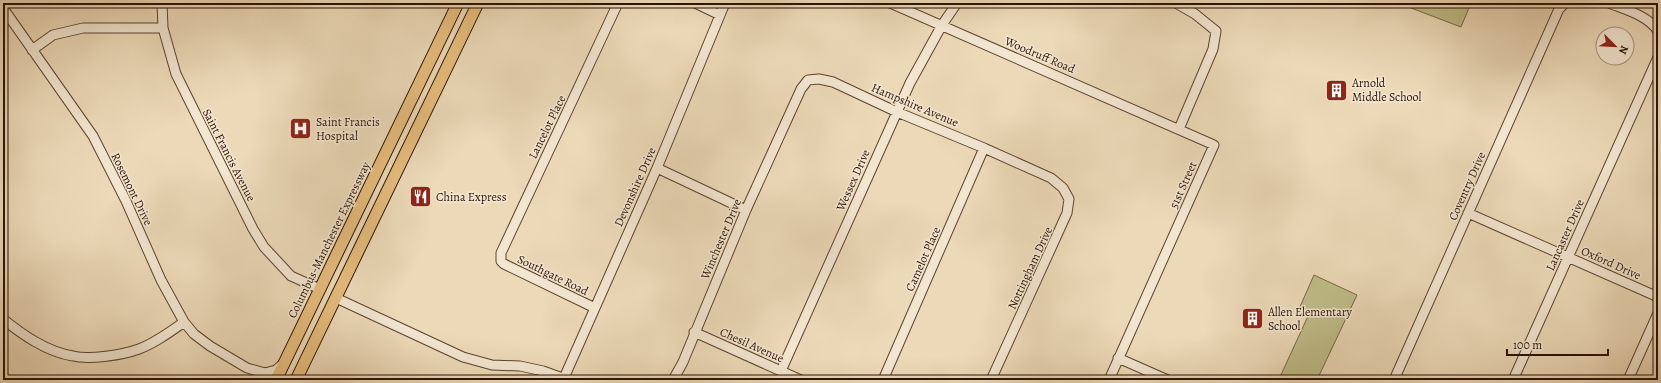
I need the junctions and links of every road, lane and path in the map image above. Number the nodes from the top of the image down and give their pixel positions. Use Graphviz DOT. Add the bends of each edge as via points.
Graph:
graph roads {
  1 [pos="162,3"];
  2 [pos="458,3"];
  3 [pos="471,3"];
  4 [pos="478,3"];
  5 [pos="618,3"];
  6 [pos="695,3"];
  7 [pos="725,3"];
  8 [pos="890,3"];
  9 [pos="957,3"];
  10 [pos="1176,3"];
  11 [pos="1565,3"];
  12 [pos="1609,3"];
  13 [pos="3,8"];
  14 [pos="720,15"];
  15 [pos="942,25"];
  16 [pos="163,28"];
  17 [pos="1658,31"];
  18 [pos="32,50"];
  19 [pos="451,58"];
  20 [pos="1658,58"];
  21 [pos="792,108"];
  22 [pos="897,112"];
  23 [pos="1179,129"];
  24 [pos="984,148"];
  25 [pos="657,168"];
  26 [pos="1041,174"];
  27 [pos="746,210"];
  28 [pos="1468,213"];
  29 [pos="1568,258"];
  30 [pos="501,261"];
  31 [pos="320,289"];
  32 [pos="1658,297"];
  33 [pos="336,298"];
  34 [pos="595,308"];
  35 [pos="1658,313"];
  36 [pos="3,319"];
  37 [pos="184,322"];
  38 [pos="694,332"];
  39 [pos="1118,358"];
  40 [pos="283,364"];
  41 [pos="247,368"];
  42 [pos="781,371"];
  43 [pos="566,379"];
  44 [pos="259,380"];
  45 [pos="276,380"];
  46 [pos="296,380"];
  47 [pos="673,380"];
  48 [pos="801,380"];
  49 [pos="883,380"];
  50 [pos="991,380"];
  51 [pos="1108,380"];
  52 [pos="1168,380"];
  53 [pos="1394,380"];
  54 [pos="1513,380"];
  55 [pos="1628,380"];
  1 -- 16 [label="street, Saint Francis Avenue"];
  2 -- 31 [label="main road, Columbus-Manchester Expressway"];
  3 -- 19 [label="main road" via="452,46"];
  4 -- 19 [label="main road"];
  5 -- 30 [label="street, Lancelot Place" via="505,243"];
  6 -- 14 [label="street"];
  7 -- 14 [label="street, Devonshire Drive"];
  8 -- 15 [label="street, Woodruff Road"];
  9 -- 15 [label="street, Wessex Drive"];
  10 -- 23 [label="street" via="1204,20 1216,31"];
  11 -- 28 [label="street, Coventry Drive" via="1559,9"];
  12 -- 17 [label="street" via="1644,18"];
  13 -- 18 [label="street, Rosemont Drive"];
  14 -- 25 [label="street, Devonshire Drive"];
  15 -- 22 [label="street, Wessex Drive"];
  15 -- 23 [label="street, Woodruff Road"];
  16 -- 18 [label="street" via="83,28 52,36"];
  16 -- 31 [label="street, Saint Francis Avenue" via="176,74 253,229 264,247 292,276"];
  18 -- 37 [label="street, Rosemont Drive" via="93,136 126,201 161,280"];
  19 -- 33 [label="main road"];
  20 -- 29 [label="street, Lancaster Drive"];
  21 -- 22 [label="street, Hampshire Avenue" via="808,80 820,79 833,82"];
  21 -- 27 [label="street, Winchester Drive"];
  22 -- 24 [label="street, Hampshire Avenue"];
  22 -- 42 [label="street, Wessex Drive"];
  23 -- 39 [label="street, 51st Street" via="1214,145"];
  24 -- 26 [label="street, Hampshire Avenue"];
  24 -- 49 [label="street, Camelot Place"];
  25 -- 27 [label="street"];
  25 -- 34 [label="street, Devonshire Drive"];
  26 -- 50 [label="street, Nottingham Drive" via="1063,188 1069,199 1067,213"];
  27 -- 38 [label="street, Winchester Drive"];
  28 -- 29 [label="street, Oxford Drive"];
  28 -- 53 [label="street, Coventry Drive"];
  29 -- 32 [label="street, Oxford Drive"];
  29 -- 54 [label="street, Lancaster Drive"];
  30 -- 34 [label="street, Southgate Road" via="510,268"];
  31 -- 40 [label="main road, Columbus-Manchester Expressway"];
  33 -- 43 [label="street" via="463,357 492,365 528,367"];
  33 -- 46 [label="main road"];
  34 -- 43 [label="street, Devonshire Drive"];
  35 -- 55 [label="street"];
  36 -- 37 [label="street" via="19,332 44,346 73,357 113,355 140,348"];
  37 -- 41 [label="street, Rosemont Drive" via="194,334 210,346"];
  38 -- 42 [label="street, Chesil Avenue"];
  38 -- 47 [label="street, Winchester Drive"];
  39 -- 51 [label="street, 51st Street"];
  39 -- 52 [label="street"];
  40 -- 41 [label="street, Rosemont Drive" via="276,370 265,373"];
  40 -- 45 [label="main road, Columbus-Manchester Expressway"];
  41 -- 44 [label="street, Rosemont Drive"];
  42 -- 48 [label="street, Chesil Avenue"];
}
